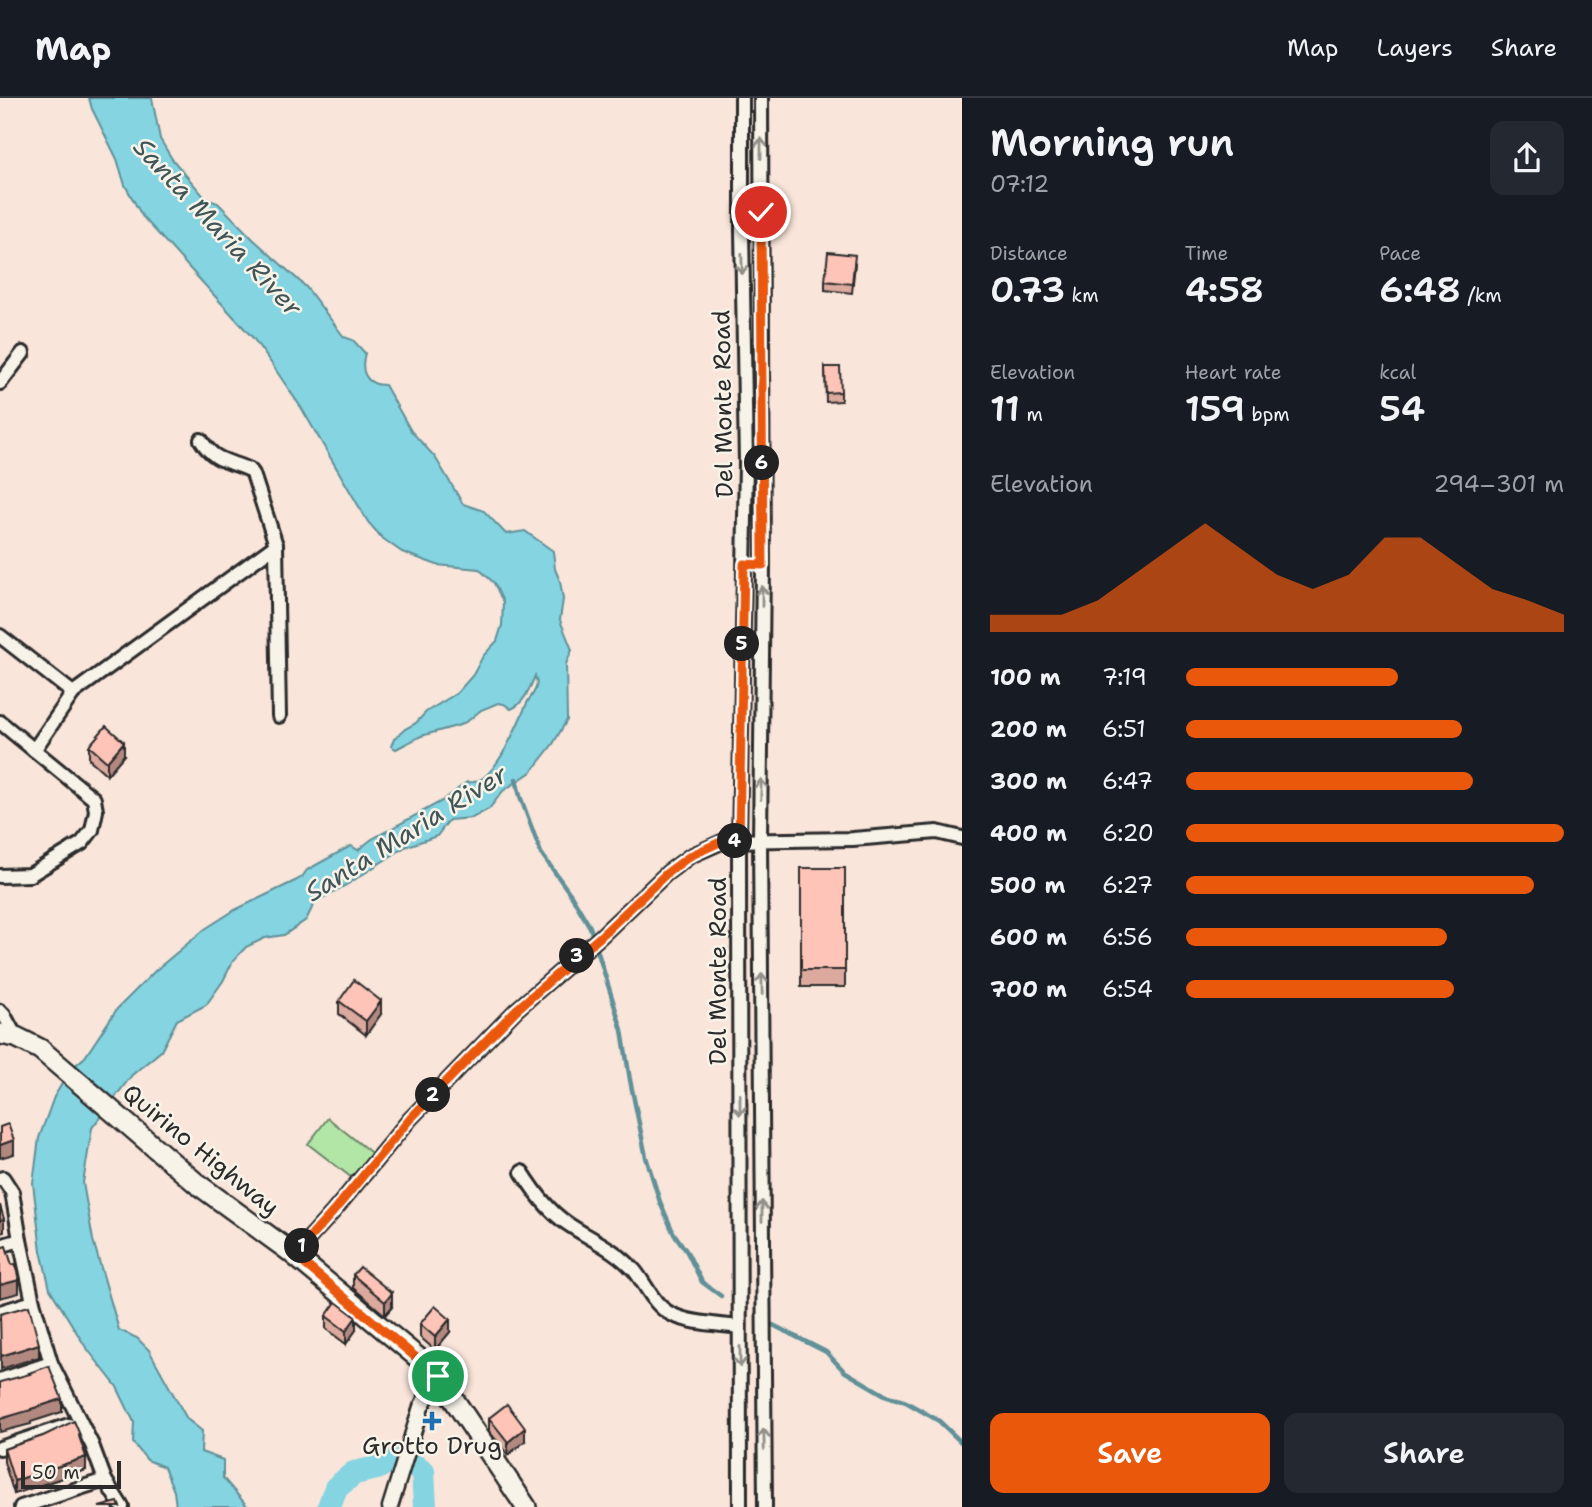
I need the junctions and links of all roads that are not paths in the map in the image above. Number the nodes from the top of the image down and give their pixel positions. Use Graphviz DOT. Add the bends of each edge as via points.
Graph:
graph roads {
  1 [pos="742,98"];
  2 [pos="761,98"];
  3 [pos="23,353"];
  4 [pos="0,383"];
  5 [pos="201,440"];
  6 [pos="276,545"];
  7 [pos="744,564"];
  8 [pos="763,565"];
  9 [pos="0,636"];
  10 [pos="73,693"];
  11 [pos="279,716"];
  12 [pos="0,722"];
  13 [pos="34,750"];
  14 [pos="962,838"];
  15 [pos="739,840"];
  16 [pos="760,840"];
  17 [pos="0,876"];
  18 [pos="0,1011"];
  19 [pos="8,1035"];
  20 [pos="522,1172"];
  21 [pos="0,1179"];
  22 [pos="20,1240"];
  23 [pos="0,1246"];
  24 [pos="294,1255"];
  25 [pos="33,1302"];
  26 [pos="0,1312"];
  27 [pos="739,1327"];
  28 [pos="51,1363"];
  29 [pos="438,1376"];
  30 [pos="0,1380"];
  31 [pos="740,1410"];
  32 [pos="764,1410"];
  33 [pos="79,1422"];
  34 [pos="0,1448"];
  35 [pos="106,1480"];
  36 [pos="21,1507"];
  37 [pos="122,1507"];
  38 [pos="390,1507"];
  39 [pos="526,1507"];
  40 [pos="740,1507"];
  41 [pos="765,1507"];
  1 -- 7 [label="street, Del Monte Road, one-way"];
  8 -- 2 [label="street, Del Monte Road, one-way"];
  3 -- 4 [label="street"];
  5 -- 6 [label="street" via="221,460 253,474"];
  6 -- 10 [label="street"];
  6 -- 11 [label="street"];
  7 -- 8 [label="street"];
  7 -- 15 [label="street, Del Monte Road"];
  16 -- 8 [label="street, Del Monte Road, one-way"];
  9 -- 10 [label="street"];
  10 -- 13 [label="street"];
  12 -- 13 [label="street"];
  13 -- 17 [label="street" via="94,799 92,830 82,843 30,875"];
  14 -- 16 [label="street" via="937,832"];
  15 -- 16 [label="street"];
  15 -- 24 [label="street" via="718,843 667,873 516,1010 410,1119"];
  15 -- 27 [label="street, Del Monte Road, one-way"];
  32 -- 16 [label="street, Del Monte Road, one-way"];
  18 -- 19 [label="street"];
  19 -- 24 [label="main road, Quirino Highway" via="40,1049 196,1183"];
  20 -- 27 [label="street" via="544,1204 566,1224 624,1260 669,1313"];
  21 -- 22 [label="street" via="12,1192"];
  22 -- 23 [label="street"];
  22 -- 25 [label="street"];
  24 -- 29 [label="main road, Quirino Highway"];
  25 -- 26 [label="street"];
  25 -- 28 [label="street"];
  27 -- 31 [label="street, Del Monte Road, one-way"];
  28 -- 30 [label="street"];
  28 -- 33 [label="street"];
  29 -- 38 [label="street" via="421,1407"];
  29 -- 39 [label="main road, Quirino Highway"];
  31 -- 32 [label="street"];
  31 -- 40 [label="street, Del Monte Road"];
  41 -- 32 [label="street, Del Monte Road, one-way"];
  33 -- 34 [label="street"];
  33 -- 35 [label="street"];
  35 -- 36 [label="street"];
  35 -- 37 [label="street"];
}
